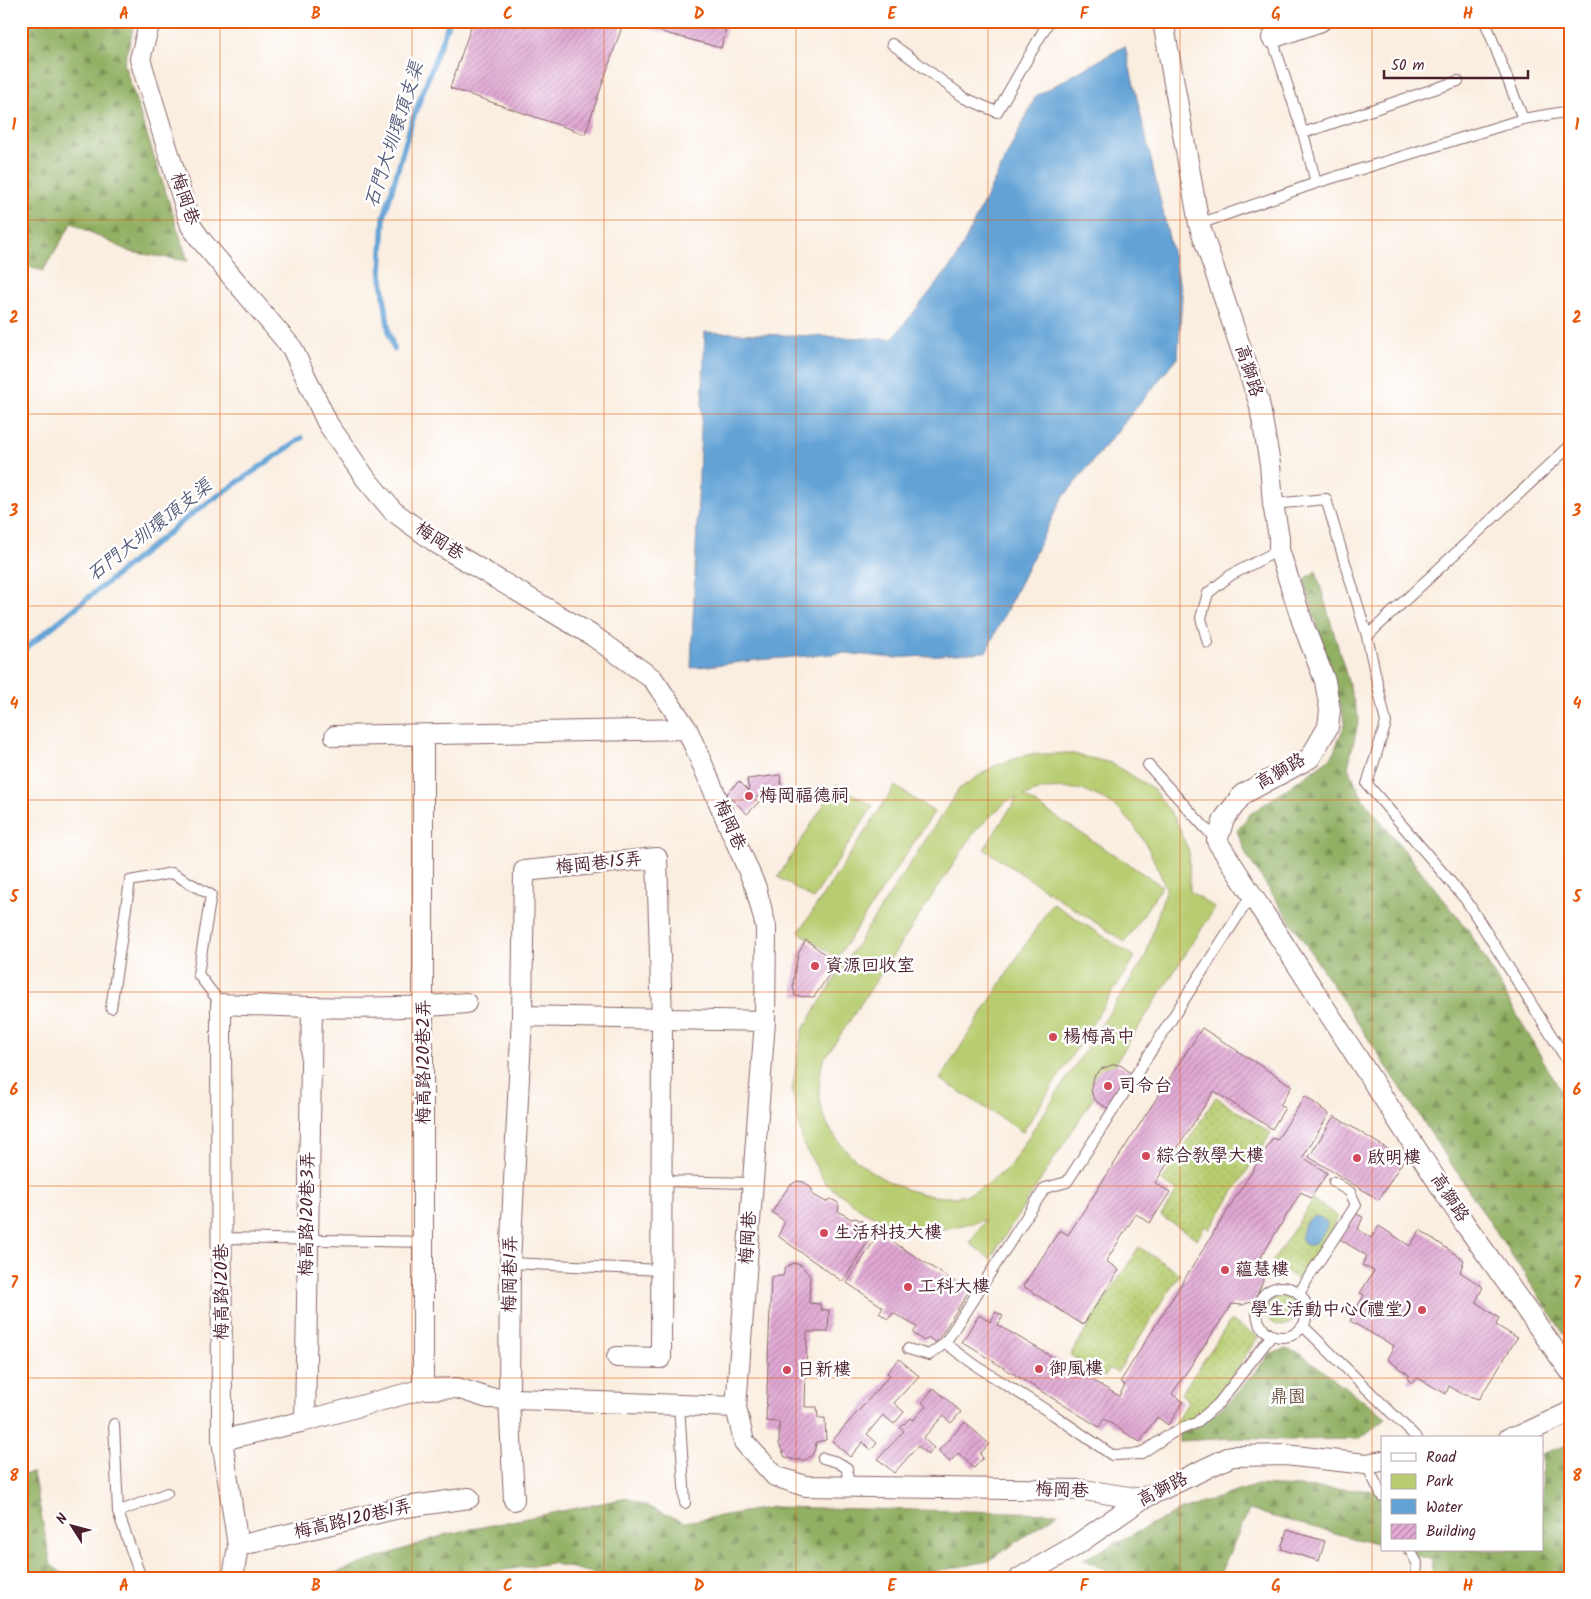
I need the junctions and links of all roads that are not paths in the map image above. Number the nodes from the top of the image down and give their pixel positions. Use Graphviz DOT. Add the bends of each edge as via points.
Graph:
graph roads {
  1 [pos="150,21"];
  2 [pos="1049,21"];
  3 [pos="1163,21"];
  4 [pos="1321,21"];
  5 [pos="1485,21"];
  6 [pos="1272,38"];
  7 [pos="892,44"];
  8 [pos="1458,82"];
  9 [pos="1570,111"];
  10 [pos="1523,119"];
  11 [pos="1303,133"];
  12 [pos="1316,183"];
  13 [pos="1199,224"];
  14 [pos="1570,446"];
  15 [pos="1273,504"];
  16 [pos="1279,550"];
  17 [pos="1367,636"];
  18 [pos="1208,643"];
  19 [pos="687,729"];
  20 [pos="423,735"];
  21 [pos="335,736"];
  22 [pos="1148,765"];
  23 [pos="1217,841"];
  24 [pos="1252,894"];
  25 [pos="466,1003"];
  26 [pos="221,1004"];
  27 [pos="424,1007"];
  28 [pos="111,1008"];
  29 [pos="312,1008"];
  30 [pos="522,1016"];
  31 [pos="662,1020"];
  32 [pos="765,1020"];
  33 [pos="1570,1065"];
  34 [pos="516,1150"];
  35 [pos="662,1181"];
  36 [pos="1334,1182"];
  37 [pos="753,1184"];
  38 [pos="222,1238"];
  39 [pos="308,1240"];
  40 [pos="424,1242"];
  41 [pos="510,1263"];
  42 [pos="661,1270"];
  43 [pos="1299,1294"];
  44 [pos="1303,1326"];
  45 [pos="1272,1335"];
  46 [pos="945,1344"];
  47 [pos="908,1348"];
  48 [pos="617,1357"];
  49 [pos="1570,1371"];
  50 [pos="424,1389"];
  51 [pos="509,1398"];
  52 [pos="679,1404"];
  53 [pos="736,1407"];
  54 [pos="1570,1412"];
  55 [pos="305,1421"];
  56 [pos="114,1424"];
  57 [pos="1415,1436"];
  58 [pos="1520,1436"];
  59 [pos="222,1440"];
  60 [pos="823,1458"];
  61 [pos="1374,1462"];
  62 [pos="848,1486"];
  63 [pos="1381,1492"];
  64 [pos="167,1493"];
  65 [pos="469,1498"];
  66 [pos="1142,1499"];
  67 [pos="514,1500"];
  68 [pos="685,1503"];
  69 [pos="118,1512"];
  70 [pos="238,1546"];
  71 [pos="1411,1552"];
  72 [pos="141,1578"];
  73 [pos="233,1578"];
  74 [pos="1020,1578"];
  75 [pos="1416,1578"];
  1 -- 19 [label="street, 梅岡巷" via="140,59 191,226 292,348 328,424 366,479 393,511 438,544 593,636 653,679"];
  2 -- 7 [label="lane" via="997,112 965,98"];
  3 -- 13 [label="street, 高獅路"];
  4 -- 6 [label="street"];
  5 -- 10 [label="lane"];
  6 -- 11 [label="lane"];
  8 -- 11 [label="lane"];
  9 -- 10 [label="lane"];
  10 -- 12 [label="lane"];
  11 -- 12 [label="lane"];
  12 -- 13 [label="lane"];
  13 -- 15 [label="street, 高獅路" via="1259,402"];
  14 -- 17 [label="lane"];
  15 -- 16 [label="street, 高獅路"];
  15 -- 17 [label="lane" via="1326,499"];
  16 -- 18 [label="lane" via="1231,575 1208,593 1201,618"];
  16 -- 23 [label="street, 高獅路" via="1324,681 1330,710 1328,727 1310,758 1242,794 1224,820"];
  17 -- 33 [label="lane" via="1386,723 1367,784 1466,900"];
  19 -- 20 [label="street"];
  19 -- 32 [label="street, 梅岡巷" via="756,888 766,927"];
  20 -- 21 [label="street"];
  20 -- 27 [label="street, 梅高路120巷2弄"];
  22 -- 23 [label="lane"];
  23 -- 24 [label="street, 高獅路"];
  24 -- 46 [label="lane" via="1067,1182 1045,1188"];
  24 -- 49 [label="street, 高獅路" via="1465,1224"];
  25 -- 27 [label="street"];
  26 -- 28 [label="lane" via="198,974 211,895 172,873 130,881"];
  26 -- 29 [label="street"];
  26 -- 38 [label="street, 梅高路120巷"];
  27 -- 29 [label="street"];
  27 -- 40 [label="street, 梅高路120巷2弄"];
  29 -- 39 [label="street, 梅高路120巷3弄"];
  30 -- 31 [label="street"];
  30 -- 31 [label="street, 梅岡巷15弄" via="524,871 657,858"];
  30 -- 34 [label="street, 梅岡巷15弄"];
  31 -- 32 [label="street"];
  31 -- 35 [label="street, 梅岡巷15弄"];
  32 -- 37 [label="street, 梅岡巷"];
  34 -- 41 [label="street, 梅岡巷1弄"];
  35 -- 37 [label="lane"];
  35 -- 42 [label="street, 梅岡巷15弄"];
  36 -- 43 [label="lane" via="1350,1192 1356,1204"];
  37 -- 53 [label="street, 梅岡巷"];
  38 -- 39 [label="lane"];
  38 -- 59 [label="street, 梅高路120巷"];
  39 -- 40 [label="lane"];
  39 -- 55 [label="street, 梅高路120巷3弄"];
  40 -- 50 [label="street, 梅高路120巷2弄"];
  41 -- 42 [label="lane"];
  41 -- 51 [label="street, 梅岡巷1弄"];
  42 -- 48 [label="street, 梅岡巷15弄" via="661,1358"];
  43 -- 44 [label="lane" via="1307,1313"];
  43 -- 45 [label="lane" via="1285,1287 1263,1295 1257,1317 1265,1331"];
  44 -- 45 [label="lane" via="1285,1337"];
  44 -- 57 [label="lane"];
  45 -- 46 [label="lane" via="1218,1404 1196,1423 1172,1433 1140,1454 1112,1455"];
  46 -- 47 [label="lane" via="929,1355"];
  50 -- 51 [label="street" via="457,1388 488,1398"];
  50 -- 55 [label="street"];
  51 -- 52 [label="street"];
  51 -- 67 [label="street, 梅岡巷1弄"];
  52 -- 53 [label="street"];
  52 -- 68 [label="lane"];
  53 -- 62 [label="street, 梅岡巷" via="744,1442 775,1476 805,1486"];
  54 -- 58 [label="street"];
  55 -- 59 [label="street"];
  56 -- 69 [label="lane"];
  59 -- 70 [label="street, 梅高路120巷"];
  60 -- 62 [label="lane" via="847,1468"];
  61 -- 63 [label="lane"];
  61 -- 66 [label="street, 高獅路" via="1284,1455 1232,1456"];
  62 -- 66 [label="street, 梅岡巷" via="1084,1490"];
  64 -- 69 [label="lane"];
  65 -- 70 [label="street, 梅高路120巷1弄" via="399,1508"];
  66 -- 74 [label="street, 高獅路" via="1075,1546"];
  69 -- 72 [label="lane"];
  70 -- 73 [label="street, 梅高路120巷"];
  71 -- 75 [label="lane" via="1417,1564"];
}
